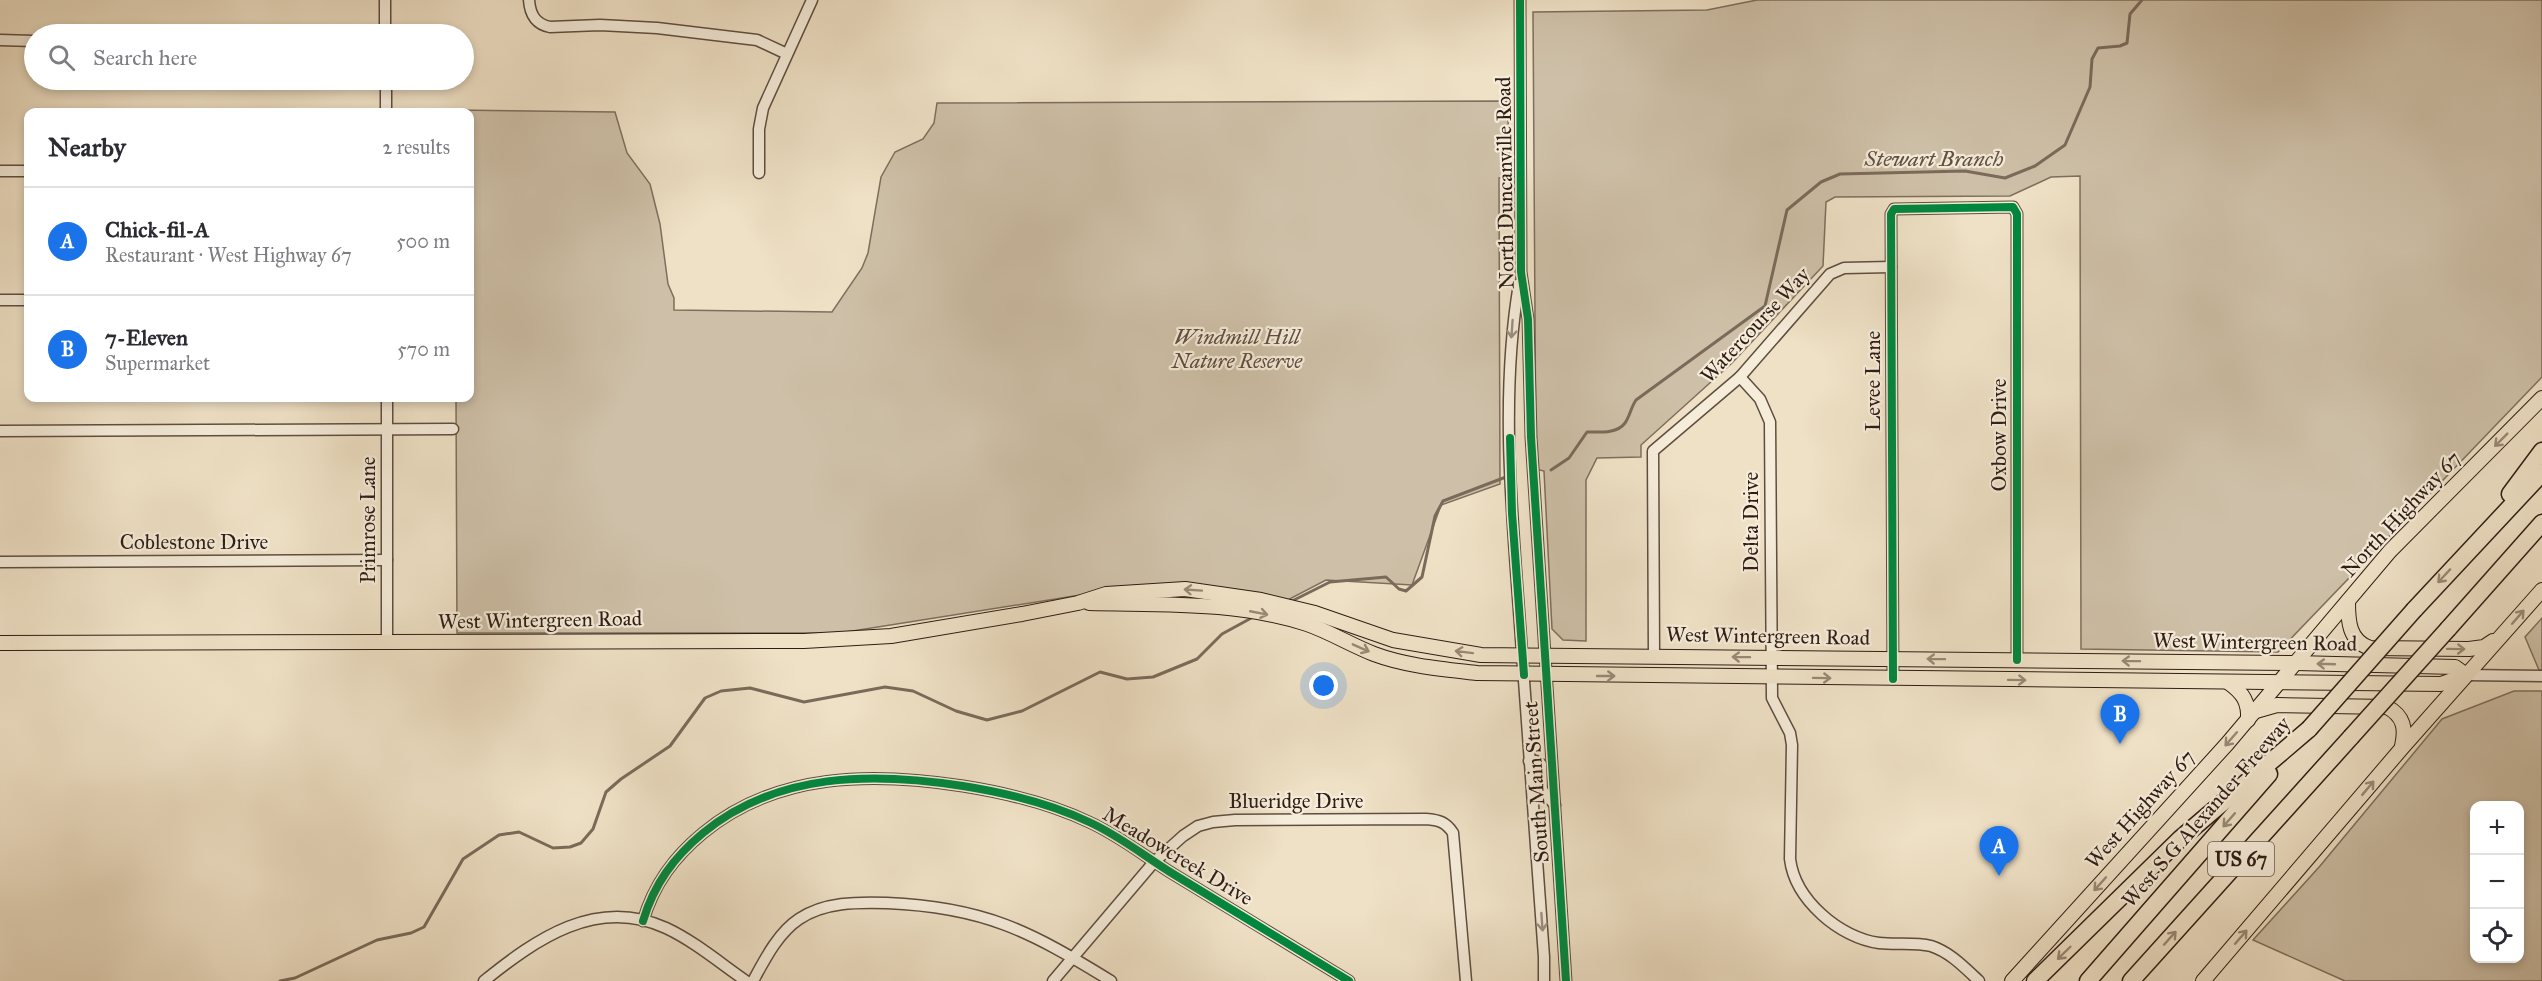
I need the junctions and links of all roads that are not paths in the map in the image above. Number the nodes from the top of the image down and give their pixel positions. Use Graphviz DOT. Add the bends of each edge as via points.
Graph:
graph roads {
  1 [pos="385,0"];
  2 [pos="529,0"];
  3 [pos="812,0"];
  4 [pos="1520,0"];
  5 [pos="385,24"];
  6 [pos="0,40"];
  7 [pos="24,41"];
  8 [pos="787,54"];
  9 [pos="386,90"];
  10 [pos="386,108"];
  11 [pos="0,171"];
  12 [pos="24,171"];
  13 [pos="759,173"];
  14 [pos="2016,211"];
  15 [pos="1892,267"];
  16 [pos="1521,272"];
  17 [pos="0,300"];
  18 [pos="24,300"];
  19 [pos="1740,377"];
  20 [pos="2542,398"];
  21 [pos="387,402"];
  22 [pos="453,429"];
  23 [pos="0,431"];
  24 [pos="387,431"];
  25 [pos="1531,437"];
  26 [pos="1510,438"];
  27 [pos="2542,451"];
  28 [pos="2542,473"];
  29 [pos="2542,523"];
  30 [pos="2542,540"];
  31 [pos="2475,543"];
  32 [pos="387,560"];
  33 [pos="0,562"];
  34 [pos="2542,590"];
  35 [pos="2348,602"];
  36 [pos="1078,603"];
  37 [pos="2470,604"];
  38 [pos="2503,635"];
  39 [pos="0,643"];
  40 [pos="387,643"];
  41 [pos="1522,655"];
  42 [pos="1546,655"];
  43 [pos="1654,656"];
  44 [pos="1771,657"];
  45 [pos="1892,658"];
  46 [pos="2017,660"];
  47 [pos="2094,661"];
  48 [pos="2296,663"];
  49 [pos="1524,675"];
  50 [pos="2466,675"];
  51 [pos="1547,676"];
  52 [pos="2542,676"];
  53 [pos="1772,677"];
  54 [pos="1893,679"];
  55 [pos="2094,681"];
  56 [pos="2229,682"];
  57 [pos="2280,682"];
  58 [pos="2251,716"];
  59 [pos="2309,729"];
  60 [pos="2402,748"];
  61 [pos="1529,761"];
  62 [pos="1555,805"];
  63 [pos="1154,862"];
  64 [pos="1537,863"];
  65 [pos="1559,863"];
  66 [pos="643,921"];
  67 [pos="1072,956"];
  68 [pos="484,981"];
  69 [pos="746,981"];
  70 [pos="753,981"];
  71 [pos="1053,981"];
  72 [pos="1112,981"];
  73 [pos="1348,981"];
  74 [pos="1466,981"];
  75 [pos="1544,981"];
  76 [pos="1566,981"];
  77 [pos="1980,981"];
  78 [pos="2012,981"];
  79 [pos="2035,981"];
  80 [pos="2088,981"];
  81 [pos="2131,981"];
  82 [pos="2203,981"];
  1 -- 5 [label="street"];
  2 -- 8 [label="street" via="534,18 542,26 657,28 757,40"];
  3 -- 8 [label="street"];
  4 -- 16 [label="street, North Duncanville Road"];
  6 -- 7 [label="street"];
  8 -- 13 [label="street" via="763,108"];
  9 -- 10 [label="street"];
  11 -- 12 [label="street"];
  14 -- 15 [label="street, Levee Lane" via="2013,207 1894,208"];
  14 -- 46 [label="street, Oxbow Drive"];
  15 -- 19 [label="street, Watercourse Way" via="1844,268 1830,274"];
  15 -- 45 [label="street, Levee Lane"];
  16 -- 25 [label="street, North Duncanville Road" via="1528,320"];
  16 -- 26 [label="street, North Duncanville Road, one-way" via="1513,320"];
  17 -- 18 [label="street"];
  19 -- 43 [label="street, Watercourse Way" via="1653,451"];
  19 -- 44 [label="street, Delta Drive" via="1760,399 1770,422"];
  20 -- 35 [label="main road, North Highway 67, one-way" via="2390,551"];
  21 -- 24 [label="street, Primrose Lane"];
  22 -- 24 [label="street"];
  23 -- 24 [label="street"];
  24 -- 32 [label="street, Primrose Lane"];
  25 -- 26 [label="street"];
  25 -- 42 [label="street, South Main Street"];
  26 -- 41 [label="street, South Main Street"];
  27 -- 31 [label="highway"];
  28 -- 31 [label="highway, US 67"];
  29 -- 37 [label="highway, US 67"];
  30 -- 37 [label="highway"];
  31 -- 59 [label="highway, West S G Alexander Freeway / US 67, one-way, bridge"];
  32 -- 33 [label="street, Coblestone Drive"];
  32 -- 40 [label="street, Primrose Lane"];
  38 -- 34 [label="main road, one-way"];
  35 -- 38 [label="main road, one-way" via="2348,624 2355,639 2370,648 2469,649 2484,647"];
  35 -- 48 [label="main road, North Highway 67"];
  36 -- 40 [label="main road, West Wintergreen Road" via="891,636 804,641"];
  41 -- 36 [label="main road, West Wintergreen Road, one-way" via="1481,655 1426,647 1250,598 1185,589 1106,594"];
  36 -- 49 [label="main road, West Wintergreen Road, one-way" via="1246,610 1307,624 1408,664"];
  81 -- 37 [label="highway, US 67, one-way, bridge"];
  38 -- 50 [label="main road"];
  39 -- 40 [label="main road, West Wintergreen Road"];
  41 -- 42 [label="main road, West Wintergreen Road"];
  41 -- 49 [label="street, South Main Street"];
  42 -- 43 [label="main road, West Wintergreen Road"];
  42 -- 51 [label="street, South Main Street"];
  44 -- 43 [label="main road, West Wintergreen Road, one-way"];
  44 -- 45 [label="main road, West Wintergreen Road"];
  44 -- 53 [label="street, Delta Drive"];
  46 -- 45 [label="main road, West Wintergreen Road, one-way"];
  45 -- 54 [label="street, Levee Lane"];
  46 -- 47 [label="main road, West Wintergreen Road"];
  48 -- 47 [label="main road, West Wintergreen Road, one-way"];
  47 -- 55 [label="main road"];
  50 -- 48 [label="main road, West Wintergreen Road, one-way" via="2455,668"];
  48 -- 57 [label="main road, West Highway 67"];
  49 -- 51 [label="main road, West Wintergreen Road"];
  49 -- 61 [label="street, South Main Street"];
  50 -- 52 [label="street"];
  50 -- 57 [label="main road, West Wintergreen Road" via="2441,684"];
  50 -- 60 [label="main road"];
  51 -- 53 [label="main road, West Wintergreen Road, one-way"];
  51 -- 62 [label="street, South Main Street"];
  53 -- 54 [label="main road, West Wintergreen Road, one-way"];
  53 -- 77 [label="street, Delta Drive" via="1772,698 1792,745 1791,864 1816,910 1832,924 1863,940 1931,946 1946,953"];
  54 -- 55 [label="main road, West Wintergreen Road, one-way"];
  55 -- 56 [label="main road, West Wintergreen Road"];
  56 -- 57 [label="main road, West Wintergreen Road"];
  56 -- 58 [label="main road" via="2245,697"];
  57 -- 58 [label="main road, West Highway 67"];
  58 -- 60 [label="main road" via="2277,705 2387,707 2403,723"];
  58 -- 78 [label="main road, West Highway 67, one-way"];
  59 -- 79 [label="highway, one-way" via="2180,839"];
  59 -- 80 [label="highway, West S G Alexander Freeway / US 67, one-way"];
  82 -- 60 [label="main road, one-way"];
  61 -- 62 [label="street" via="1540,764 1542,790"];
  61 -- 64 [label="street, South Main Street"];
  62 -- 65 [label="street, South Main Street"];
  63 -- 66 [label="street, Meadowcreek Drive" via="1100,827 1037,801 946,783 854,777 784,789 726,815 692,842 663,875 650,897"];
  63 -- 67 [label="street, Blueridge Drive"];
  63 -- 73 [label="street, Meadowcreek Drive"];
  63 -- 74 [label="street, Blueridge Drive" via="1183,836 1213,822 1439,820 1448,825 1455,844"];
  64 -- 65 [label="street"];
  64 -- 75 [label="street, South Main Street, one-way"];
  65 -- 76 [label="street, South Main Street"];
  66 -- 68 [label="street" via="600,918 562,928 524,950"];
  66 -- 69 [label="street" via="668,929"];
  67 -- 70 [label="street" via="1018,928 970,913 930,905 853,903 815,911 798,920 774,945"];
  67 -- 71 [label="street, Blueridge Drive"];
  67 -- 72 [label="street"];
}
